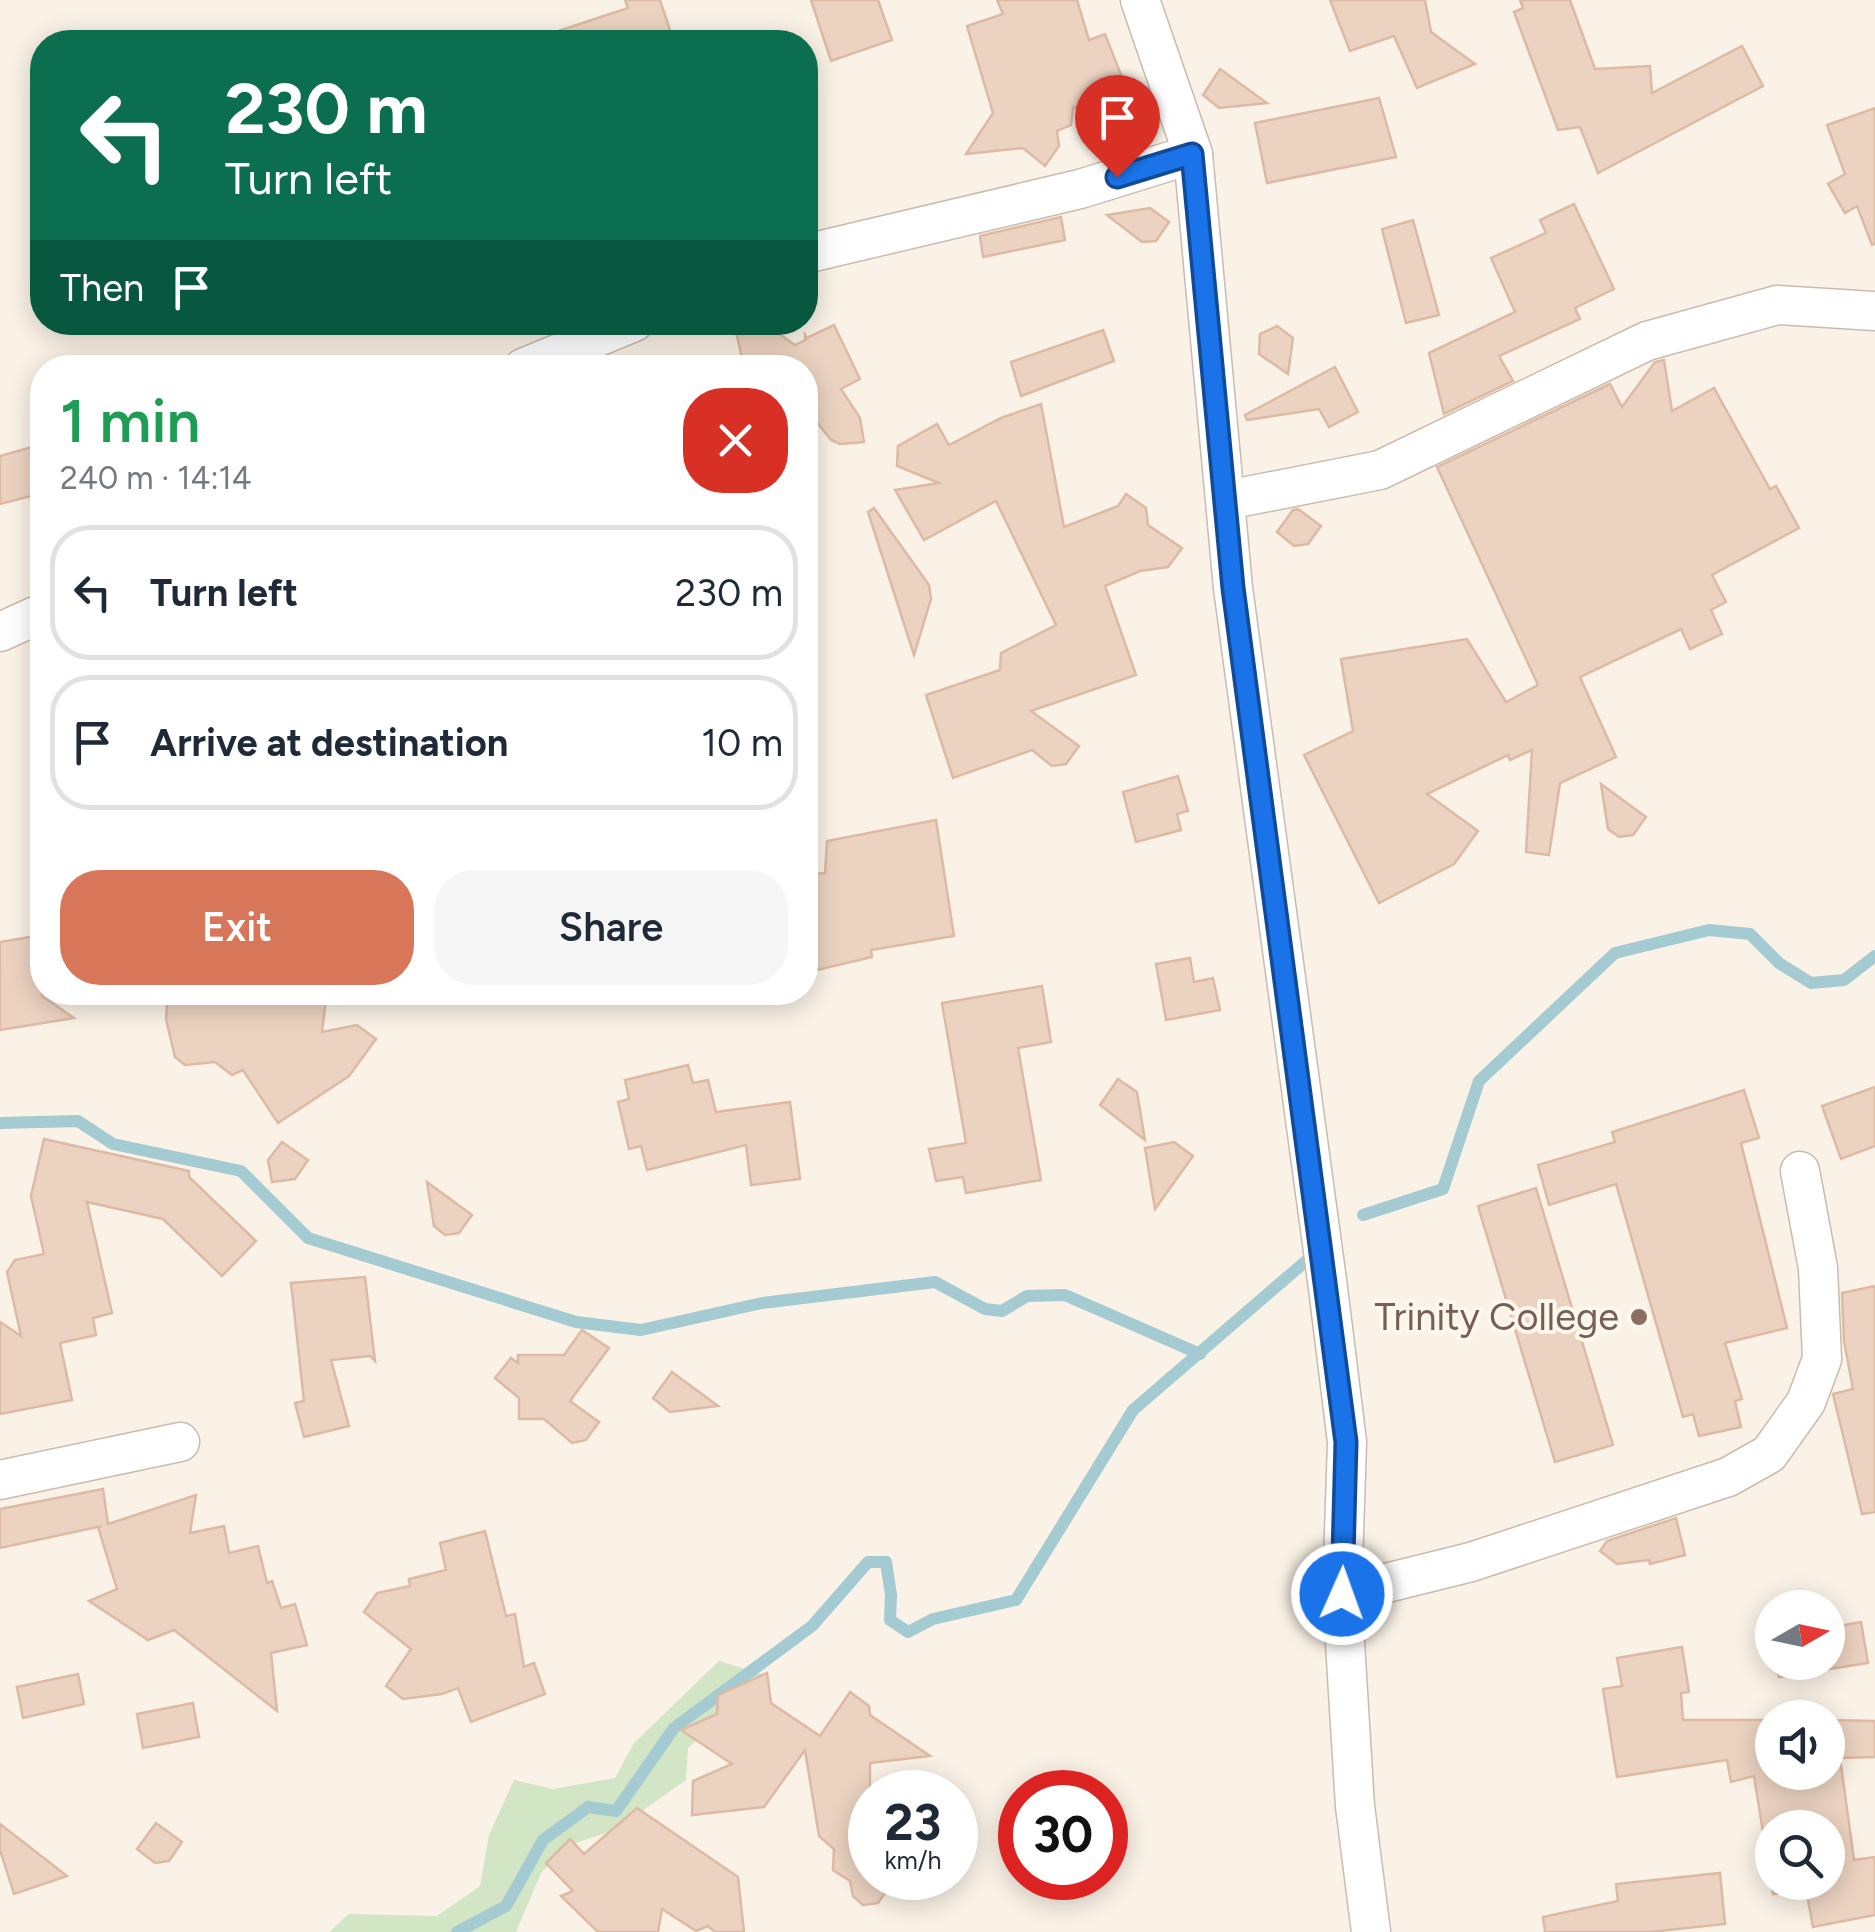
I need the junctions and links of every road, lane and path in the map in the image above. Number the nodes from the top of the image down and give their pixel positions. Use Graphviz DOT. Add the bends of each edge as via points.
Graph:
graph roads {
  1 [pos="1140,0"];
  2 [pos="1192,154"];
  3 [pos="818,251"];
  4 [pos="1875,311"];
  5 [pos="603,335"];
  6 [pos="554,355"];
  7 [pos="1227,500"];
  8 [pos="30,618"];
  9 [pos="0,632"];
  10 [pos="1800,1171"];
  11 [pos="180,1442"];
  12 [pos="0,1480"];
  13 [pos="1342,1594"];
  14 [pos="1370,1932"];
  1 -- 2 [label="street"];
  2 -- 3 [label="street" via="1080,189"];
  2 -- 7 [label="street"];
  4 -- 7 [label="street" via="1777,305 1693,326 1647,341 1380,470"];
  5 -- 6 [label="street"];
  7 -- 13 [label="street" via="1233,588 1346,1442"];
  8 -- 9 [label="street"];
  10 -- 13 [label="street" via="1818,1268 1822,1358 1806,1402 1769,1454 1728,1477 1471,1562"];
  11 -- 12 [label="street"];
  13 -- 14 [label="street"];
}
